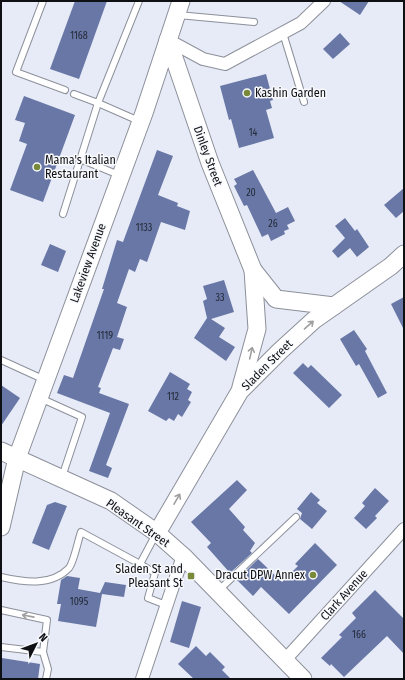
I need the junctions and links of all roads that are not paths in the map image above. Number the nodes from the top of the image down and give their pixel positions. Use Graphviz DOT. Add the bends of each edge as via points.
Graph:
graph roads {
  1 [pos="43,1"];
  2 [pos="139,1"];
  3 [pos="324,1"];
  4 [pos="179,8"];
  5 [pos="254,22"];
  6 [pos="283,33"];
  7 [pos="168,40"];
  8 [pos="65,90"];
  9 [pos="74,94"];
  10 [pos="304,102"];
  11 [pos="98,103"];
  12 [pos="141,122"];
  13 [pos="80,159"];
  14 [pos="120,176"];
  15 [pos="63,214"];
  16 [pos="404,254"];
  17 [pos="252,270"];
  18 [pos="334,306"];
  19 [pos="1,360"];
  20 [pos="45,380"];
  21 [pos="240,391"];
  22 [pos="39,397"];
  23 [pos="1,451"];
  24 [pos="17,458"];
  25 [pos="62,479"];
  26 [pos="296,517"];
  27 [pos="1,527"];
  28 [pos="404,529"];
  29 [pos="157,533"];
  30 [pos="183,556"];
  31 [pos="140,564"];
  32 [pos="1,577"];
  33 [pos="217,592"];
  34 [pos="166,605"];
  35 [pos="1,610"];
  36 [pos="1,647"];
  37 [pos="43,652"];
  38 [pos="284,661"];
  39 [pos="46,679"];
  40 [pos="142,679"];
  41 [pos="303,679"];
  1 -- 8 [label="lane" via="16,72"];
  2 -- 11 [label="lane"];
  3 -- 6 [label="street" via="301,23"];
  4 -- 5 [label="lane"];
  4 -- 7 [label="main road, Lakeview Avenue"];
  6 -- 7 [label="street" via="225,64 203,59"];
  6 -- 10 [label="lane"];
  7 -- 12 [label="main road, Lakeview Avenue"];
  7 -- 17 [label="main road, Dinley Street" via="210,163"];
  9 -- 11 [label="lane"];
  11 -- 12 [label="lane"];
  11 -- 13 [label="lane"];
  12 -- 14 [label="main road, Lakeview Avenue"];
  13 -- 14 [label="lane"];
  13 -- 15 [label="lane"];
  14 -- 20 [label="main road, Lakeview Avenue"];
  16 -- 18 [label="main road, Sladen Street"];
  17 -- 18 [label="main road, Dinley Street" via="276,299"];
  21 -- 17 [label="main road, Dinley Street, one-way" via="257,329"];
  21 -- 18 [label="main road, Sladen Street, one-way" via="280,351"];
  19 -- 20 [label="lane"];
  20 -- 22 [label="main road, Lakeview Avenue"];
  29 -- 21 [label="main road, Sladen Street, one-way"];
  22 -- 24 [label="main road, Lakeview Avenue"];
  22 -- 25 [label="lane" via="82,417"];
  23 -- 24 [label="main road, Pleasant Street"];
  24 -- 25 [label="main road, Pleasant Street"];
  24 -- 27 [label="main road, Lakeview Avenue"];
  25 -- 29 [label="main road, Pleasant Street" via="110,501"];
  26 -- 33 [label="lane"];
  28 -- 38 [label="street, Clark Avenue"];
  29 -- 30 [label="main road, Pleasant Street"];
  29 -- 31 [label="lane"];
  30 -- 33 [label="main road, Pleasant Street"];
  30 -- 34 [label="street"];
  31 -- 32 [label="lane" via="80,532 70,567 53,579 25,582"];
  31 -- 34 [label="lane" via="155,572 148,598"];
  33 -- 38 [label="main road, Pleasant Street"];
  34 -- 40 [label="street"];
  37 -- 35 [label="lane, one-way" via="47,620"];
  36 -- 37 [label="lane"];
  37 -- 39 [label="lane" via="48,669"];
  38 -- 41 [label="main road, Pleasant Street"];
}
